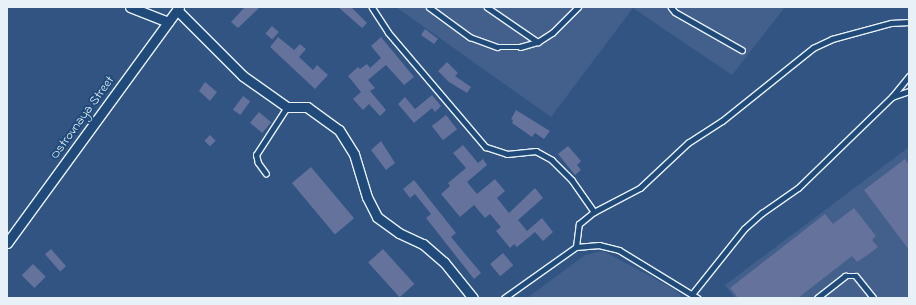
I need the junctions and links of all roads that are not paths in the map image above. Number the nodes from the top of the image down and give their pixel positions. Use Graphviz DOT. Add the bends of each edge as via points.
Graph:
graph roads {
  1 [pos="130,7"];
  2 [pos="372,7"];
  3 [pos="429,7"];
  4 [pos="487,7"];
  5 [pos="578,7"];
  6 [pos="671,7"];
  7 [pos="178,8"];
  8 [pos="168,22"];
  9 [pos="909,22"];
  10 [pos="538,42"];
  11 [pos="742,50"];
  12 [pos="909,76"];
  13 [pos="909,91"];
  14 [pos="892,97"];
  15 [pos="287,106"];
  16 [pos="266,174"];
  17 [pos="594,212"];
  18 [pos="7,243"];
  19 [pos="576,247"];
  20 [pos="693,293"];
  21 [pos="473,298"];
  22 [pos="504,298"];
  23 [pos="698,298"];
  24 [pos="817,298"];
  25 [pos="874,298"];
  1 -- 8 [label="street"];
  2 -- 17 [label="lane" via="388,32 486,147 507,154 536,151 552,160 572,180"];
  3 -- 10 [label="lane" via="470,37 497,47 520,47"];
  4 -- 10 [label="lane"];
  5 -- 10 [label="lane" via="552,33"];
  6 -- 11 [label="lane" via="675,12"];
  7 -- 8 [label="street, Ostrovnaya Street"];
  7 -- 15 [label="street" via="243,76"];
  8 -- 18 [label="street, Ostrovnaya Street"];
  9 -- 17 [label="lane" via="891,23 832,39 813,48 722,121 688,143 640,188"];
  12 -- 14 [label="lane"];
  13 -- 14 [label="lane"];
  14 -- 20 [label="lane" via="798,188 744,229"];
  15 -- 16 [label="lane" via="256,155"];
  15 -- 21 [label="street" via="307,107 339,130 354,154 367,197 377,217 399,233 423,244 444,262"];
  17 -- 19 [label="lane" via="579,224"];
  19 -- 20 [label="lane" via="599,245 619,250"];
  19 -- 22 [label="lane"];
  20 -- 23 [label="lane"];
  24 -- 25 [label="lane" via="845,276 856,276"];
}
